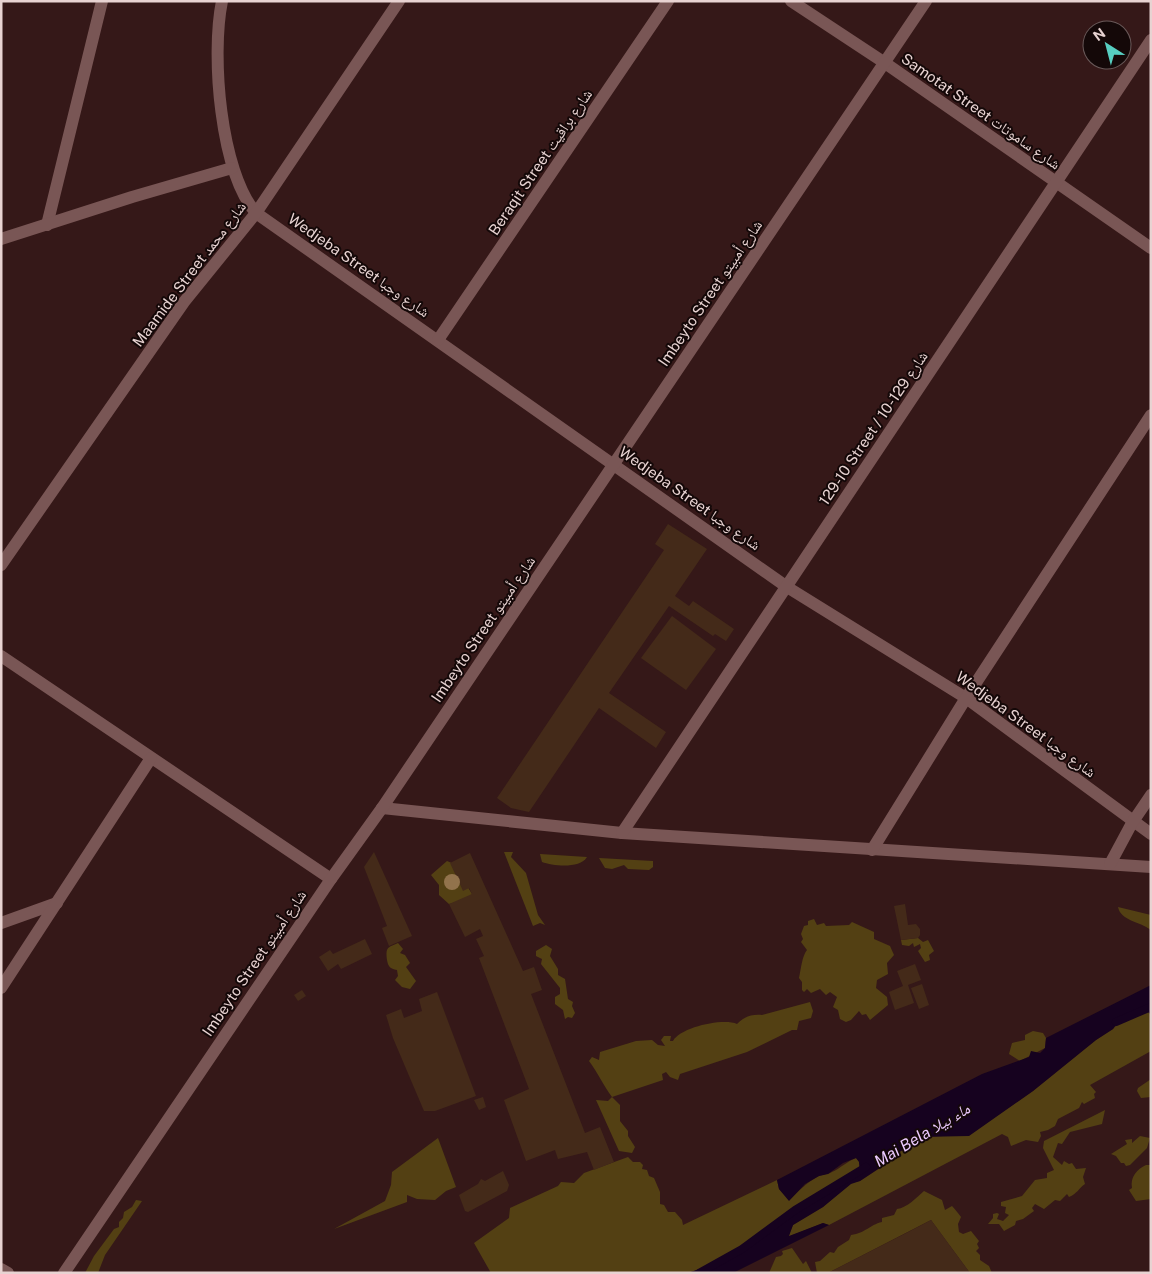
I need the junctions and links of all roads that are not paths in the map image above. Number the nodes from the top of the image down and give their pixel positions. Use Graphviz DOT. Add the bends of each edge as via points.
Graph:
graph roads {
  1 [pos="102,1"];
  2 [pos="222,1"];
  3 [pos="399,1"];
  4 [pos="668,1"];
  5 [pos="791,1"];
  6 [pos="926,1"];
  7 [pos="1151,40"];
  8 [pos="885,63"];
  9 [pos="232,168"];
  10 [pos="1056,184"];
  11 [pos="256,213"];
  12 [pos="47,225"];
  13 [pos="1,239"];
  14 [pos="1151,248"];
  15 [pos="438,340"];
  16 [pos="1151,415"];
  17 [pos="614,464"];
  18 [pos="1,565"];
  19 [pos="787,587"];
  20 [pos="1,656"];
  21 [pos="966,698"];
  22 [pos="151,758"];
  23 [pos="1151,795"];
  24 [pos="382,808"];
  25 [pos="1132,823"];
  26 [pos="622,833"];
  27 [pos="1151,834"];
  28 [pos="872,850"];
  29 [pos="1110,864"];
  30 [pos="1151,867"];
  31 [pos="331,879"];
  32 [pos="57,903"];
  33 [pos="1,923"];
  34 [pos="1,988"];
  35 [pos="1,1268"];
  36 [pos="8,1273"];
  37 [pos="64,1273"];
  1 -- 12 [label="street"];
  2 -- 9 [label="street, Wedjeba Street شارع وجبا" via="217,75"];
  3 -- 11 [label="street, Maamide Street شارع محمد"];
  4 -- 15 [label="street, Beraqit Street شارع براقيت"];
  5 -- 8 [label="street, Samotat Street شارع ساموتات"];
  6 -- 8 [label="street, Imbeyto Street شارع أمبيتو"];
  7 -- 10 [label="street, 129-10 Street / شارع 129-10"];
  8 -- 10 [label="street, Samotat Street شارع ساموتات"];
  8 -- 17 [label="street, Imbeyto Street شارع أمبيتو"];
  9 -- 11 [label="street, Wedjeba Street شارع وجبا" via="245,201"];
  9 -- 12 [label="street"];
  10 -- 14 [label="street, Samotat Street شارع ساموتات"];
  10 -- 19 [label="street, 129-10 Street / شارع 129-10"];
  11 -- 15 [label="street, Wedjeba Street شارع وجبا"];
  11 -- 18 [label="street, Maamide Street شارع محمد" via="184,302"];
  12 -- 13 [label="street"];
  15 -- 17 [label="street, Wedjeba Street شارع وجبا"];
  16 -- 21 [label="street"];
  17 -- 19 [label="street, Wedjeba Street شارع وجبا"];
  17 -- 24 [label="street, Imbeyto Street شارع أمبيتو"];
  19 -- 21 [label="street, Wedjeba Street شارع وجبا"];
  19 -- 26 [label="street, 129-10 Street / شارع 129-10"];
  20 -- 22 [label="street"];
  21 -- 25 [label="street, Wedjeba Street شارع وجبا"];
  21 -- 28 [label="street"];
  22 -- 31 [label="street"];
  22 -- 32 [label="street"];
  23 -- 25 [label="street"];
  24 -- 26 [label="street"];
  24 -- 31 [label="street, Imbeyto Street شارع أمبيتو"];
  25 -- 27 [label="street, Wedjeba Street شارع وجبا"];
  25 -- 29 [label="street"];
  26 -- 28 [label="street"];
  28 -- 29 [label="street"];
  29 -- 30 [label="street"];
  31 -- 37 [label="street, Imbeyto Street شارع أمبيتو"];
  32 -- 33 [label="street"];
  32 -- 34 [label="street"];
  35 -- 36 [label="street"];
}
